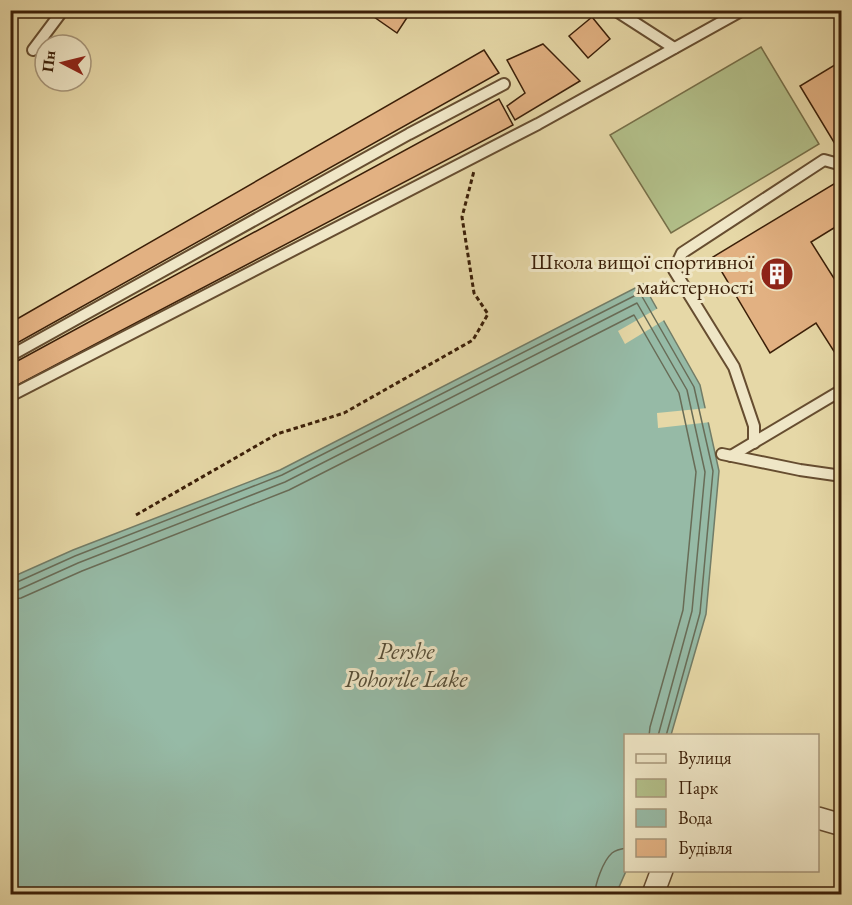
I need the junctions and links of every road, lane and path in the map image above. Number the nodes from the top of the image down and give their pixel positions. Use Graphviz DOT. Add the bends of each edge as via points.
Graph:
graph roads {
  1 [pos="63,10"];
  2 [pos="615,10"];
  3 [pos="742,10"];
  4 [pos="46,33"];
  5 [pos="674,48"];
  6 [pos="504,84"];
  7 [pos="479,155"];
  8 [pos="842,165"];
  9 [pos="10,356"];
  10 [pos="842,390"];
  11 [pos="10,396"];
  12 [pos="754,443"];
  13 [pos="842,476"];
  14 [pos="135,515"];
  15 [pos="819,818"];
  16 [pos="842,825"];
  17 [pos="661,872"];
  18 [pos="653,894"];
  1 -- 4 [label="lane"];
  2 -- 5 [label="lane"];
  3 -- 5 [label="lane"];
  5 -- 7 [label="lane"];
  6 -- 9 [label="lane"];
  7 -- 11 [label="lane"];
  7 -- 14 [label="path" via="462,217 474,293 488,314 473,340 344,413 277,434"];
  8 -- 12 [label="lane" via="824,160 682,253 674,270 734,367 753,426"];
  10 -- 12 [label="lane"];
  12 -- 13 [label="lane" via="726,455"];
  15 -- 16 [label="street"];
  17 -- 18 [label="street"];
}
